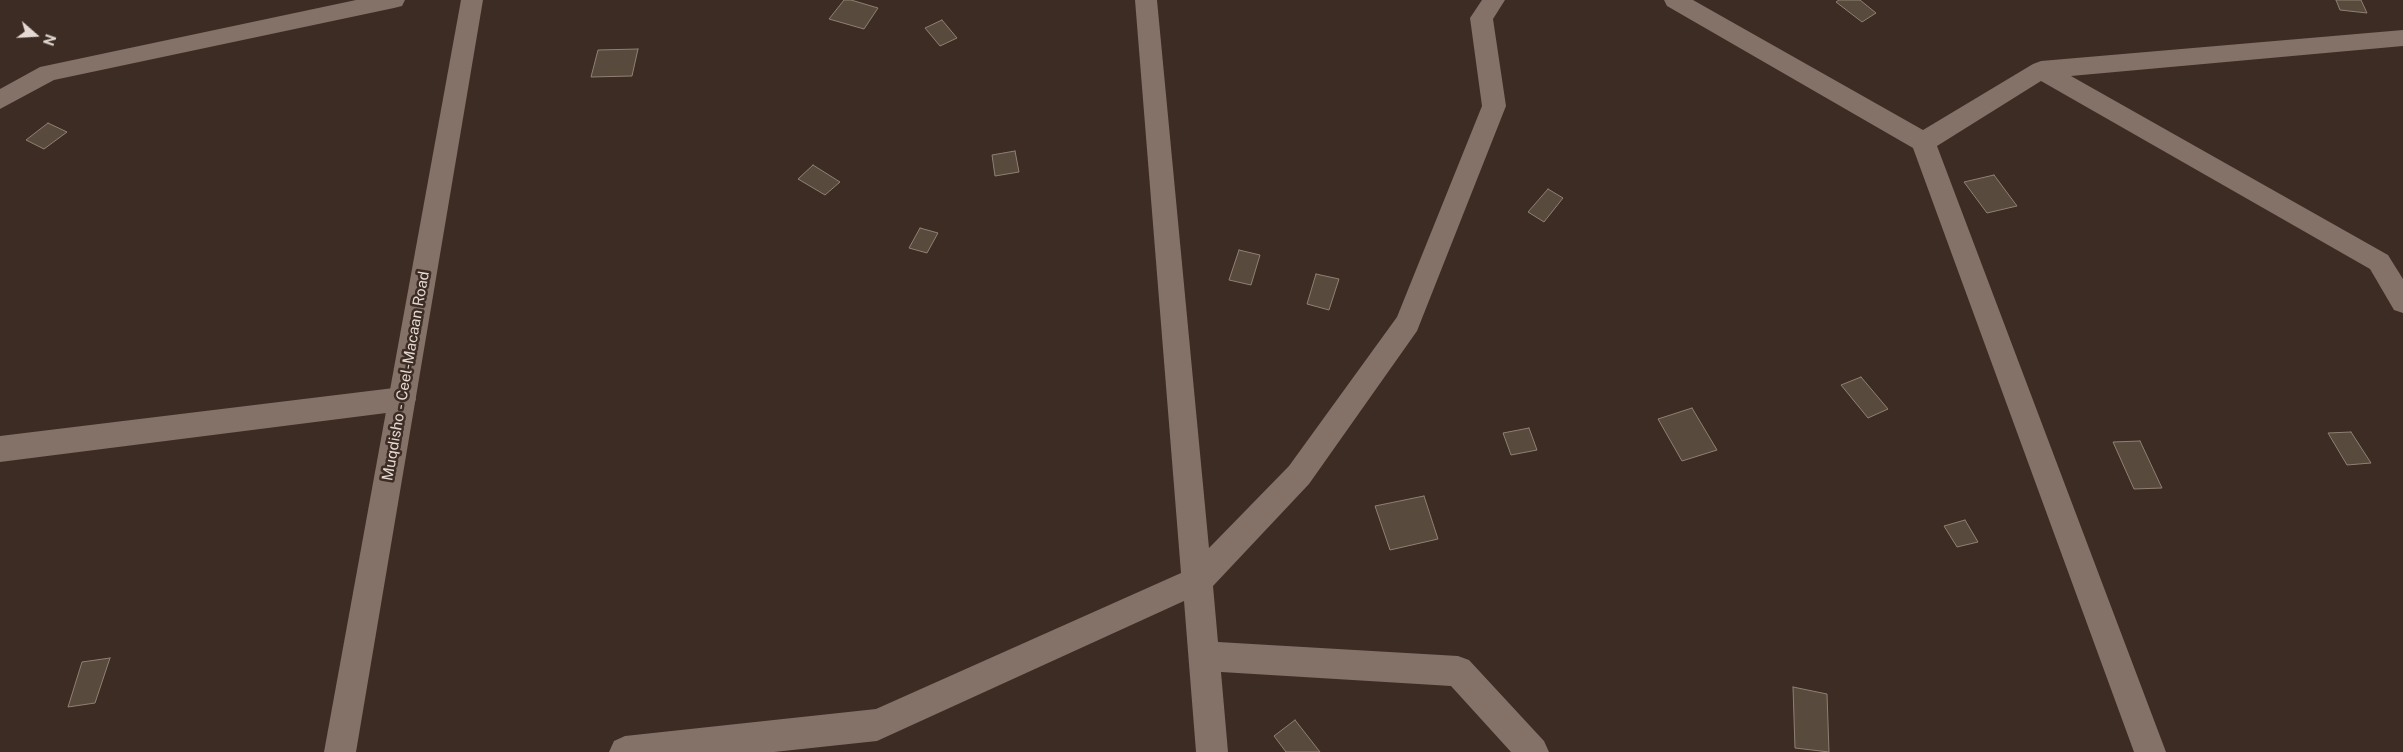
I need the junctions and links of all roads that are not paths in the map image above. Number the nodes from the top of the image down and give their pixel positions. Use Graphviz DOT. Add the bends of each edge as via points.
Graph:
graph roads {
  1 [pos="394,0"];
  2 [pos="472,0"];
  3 [pos="1146,0"];
  4 [pos="1494,0"];
  5 [pos="1675,0"];
  6 [pos="2403,38"];
  7 [pos="2041,70"];
  8 [pos="0,100"];
  9 [pos="1923,142"];
  10 [pos="2403,302"];
  11 [pos="402,399"];
  12 [pos="0,449"];
  13 [pos="1198,580"];
  14 [pos="1204,656"];
  15 [pos="340,752"];
  16 [pos="625,752"];
  17 [pos="1212,752"];
  18 [pos="1533,752"];
  19 [pos="2150,752"];
  1 -- 8 [label="street" via="48,73"];
  2 -- 11 [label="street, Muqdisho - Ceel-Macaan Road"];
  3 -- 13 [label="street"];
  4 -- 13 [label="street" via="1481,18 1494,106 1408,323 1299,475"];
  5 -- 9 [label="street"];
  6 -- 7 [label="street"];
  7 -- 9 [label="street"];
  7 -- 10 [label="street" via="2379,262"];
  9 -- 19 [label="street"];
  11 -- 12 [label="street"];
  11 -- 15 [label="street, Muqdisho - Ceel-Macaan Road"];
  13 -- 14 [label="street"];
  13 -- 16 [label="street" via="877,725"];
  14 -- 17 [label="street"];
  14 -- 18 [label="street" via="1458,671"];
}
